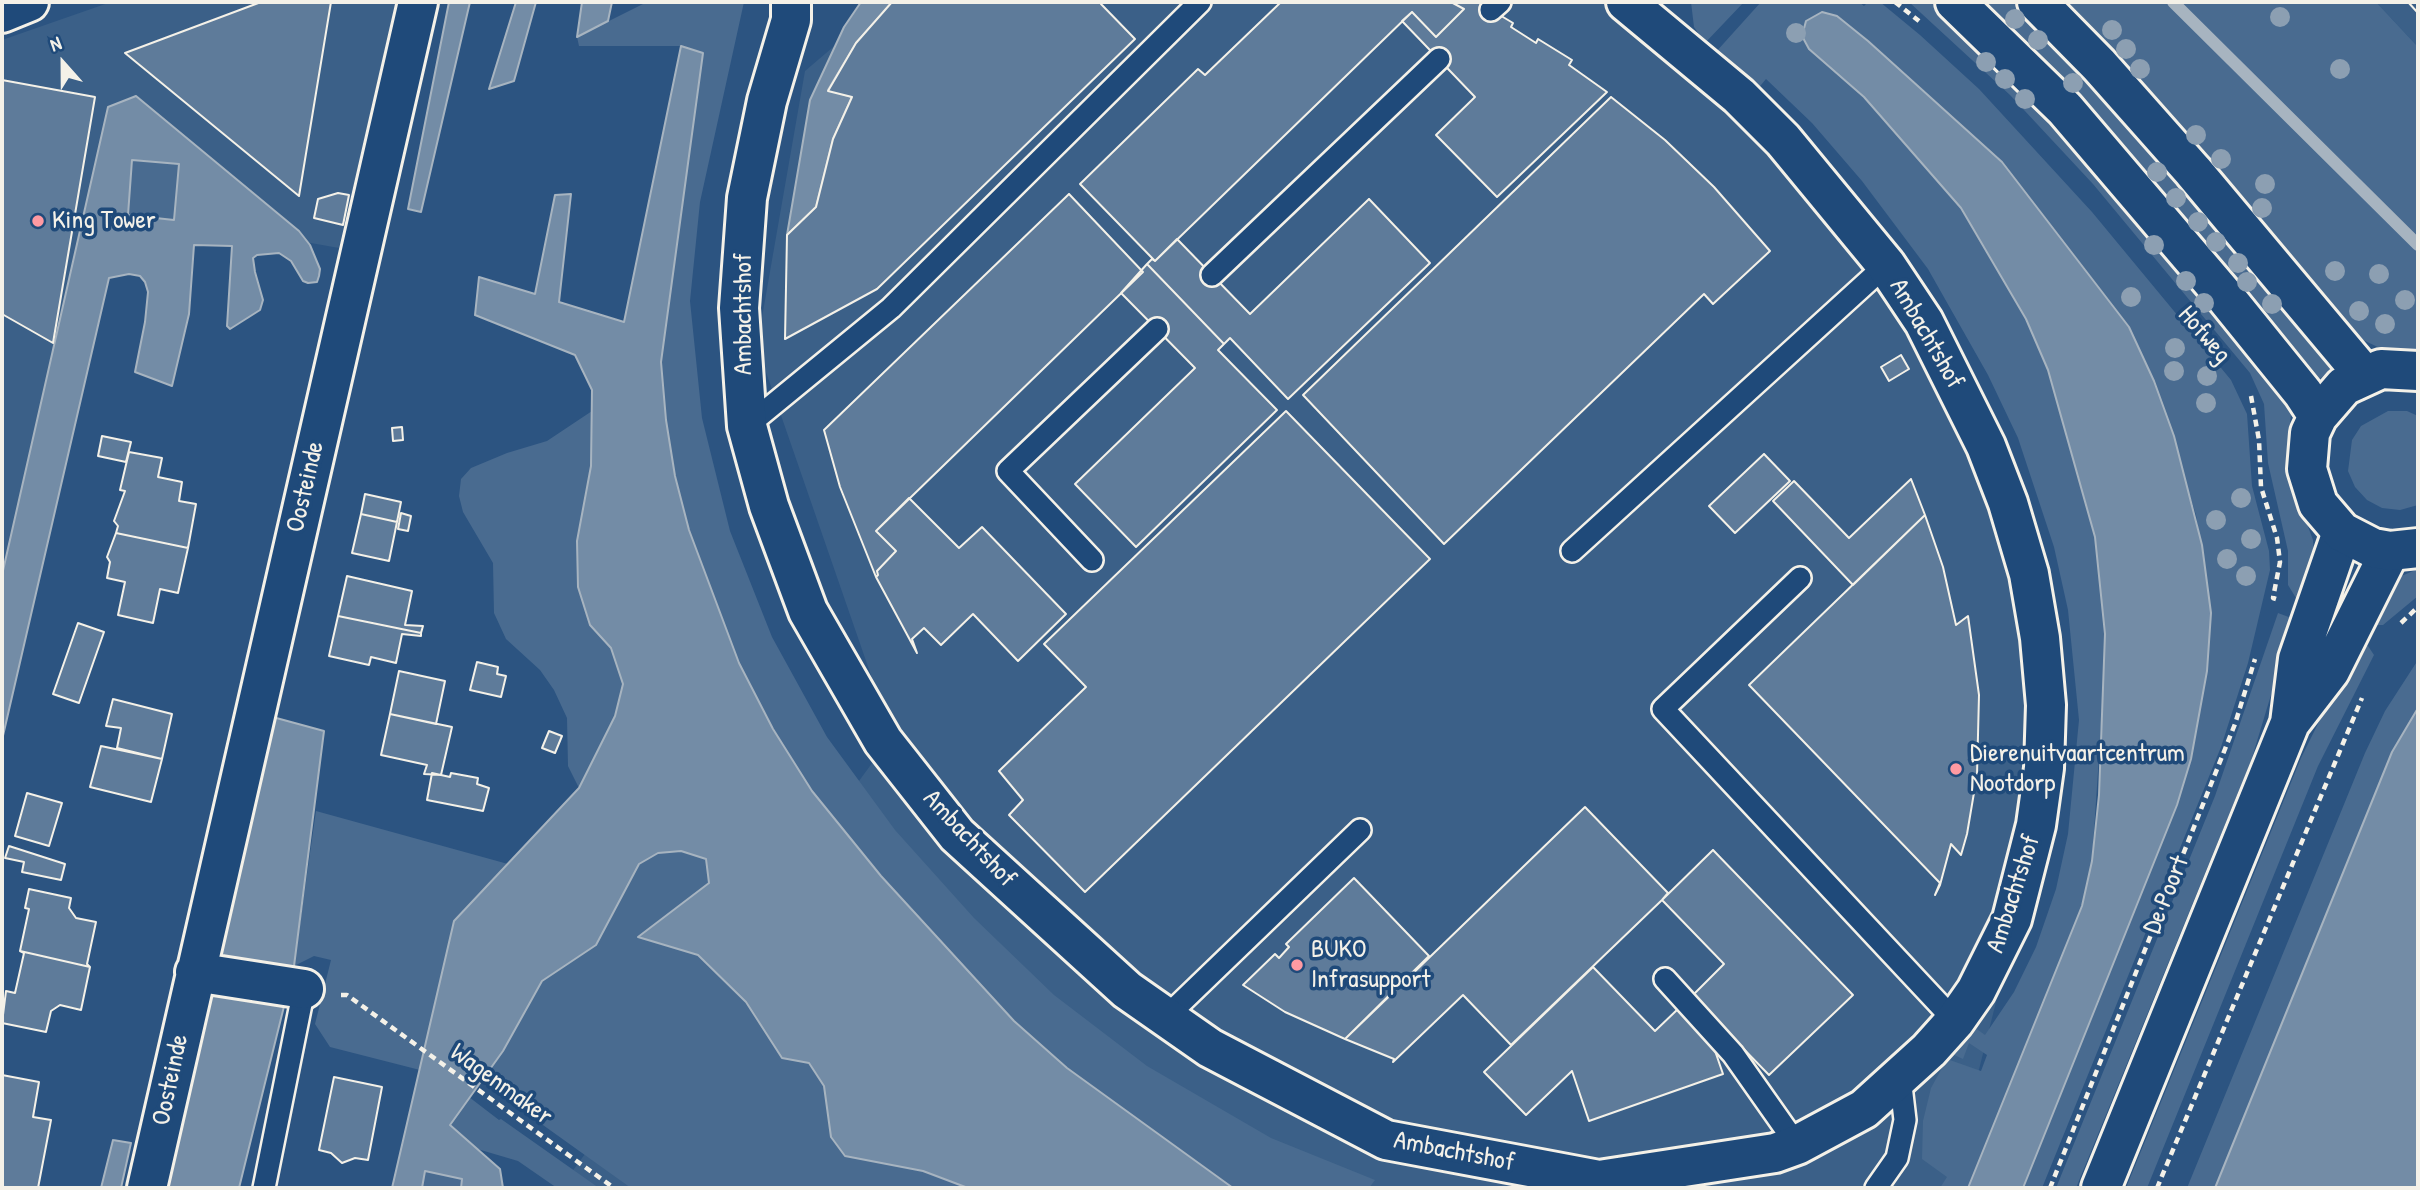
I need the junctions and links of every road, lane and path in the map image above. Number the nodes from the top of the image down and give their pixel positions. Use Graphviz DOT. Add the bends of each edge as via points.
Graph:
graph roads {
  1 [pos="29,2"];
  2 [pos="418,2"];
  3 [pos="1200,2"];
  4 [pos="1626,2"];
  5 [pos="1895,2"];
  6 [pos="1955,2"];
  7 [pos="2037,2"];
  8 [pos="797,8"];
  9 [pos="2,13"];
  10 [pos="1669,16"];
  11 [pos="1929,30"];
  12 [pos="1439,59"];
  13 [pos="1886,265"];
  14 [pos="1212,275"];
  15 [pos="1157,329"];
  16 [pos="2418,370"];
  17 [pos="2364,375"];
  18 [pos="2248,388"];
  19 [pos="2318,416"];
  20 [pos="747,426"];
  21 [pos="2342,532"];
  22 [pos="2404,549"];
  23 [pos="1572,551"];
  24 [pos="1092,560"];
  25 [pos="1800,578"];
  26 [pos="2273,598"];
  27 [pos="2418,607"];
  28 [pos="2270,610"];
  29 [pos="2312,617"];
  30 [pos="2398,628"];
  31 [pos="2258,648"];
  32 [pos="2365,691"];
  33 [pos="2290,723"];
  34 [pos="1360,830"];
  35 [pos="201,973"];
  36 [pos="1665,979"];
  37 [pos="296,988"];
  38 [pos="367,1012"];
  39 [pos="1166,1017"];
  40 [pos="1955,1021"];
  41 [pos="1899,1077"];
  42 [pos="1797,1146"];
  43 [pos="147,1188"];
  44 [pos="264,1188"];
  45 [pos="614,1188"];
  46 [pos="1876,1188"];
  47 [pos="2050,1188"];
  48 [pos="2101,1188"];
  49 [pos="2157,1188"];
  1 -- 9 [label="street"];
  2 -- 35 [label="street, Oosteinde"];
  3 -- 20 [label="lane" via="891,308"];
  4 -- 10 [label="street, Ambachtshof"];
  5 -- 11 [label="path"];
  6 -- 19 [label="street, Hofweg" via="2082,129 2227,299"];
  7 -- 17 [label="street" via="2184,161"];
  8 -- 20 [label="street, Ambachtshof" via="767,101 747,198 739,308"];
  10 -- 13 [label="street, Ambachtshof" via="1783,140"];
  12 -- 14 [label="lane"];
  13 -- 23 [label="lane"];
  13 -- 40 [label="street, Ambachtshof" via="1924,322 1986,446 2029,574 2040,638 2046,705 2044,768 2026,869 2012,919 1992,963"];
  15 -- 24 [label="lane" via="1008,471"];
  16 -- 17 [label="street" via="2381,369"];
  17 -- 19 [label="street" via="2329,399"];
  18 -- 26 [label="path, Hofweg" via="2256,408 2261,487 2280,562"];
  19 -- 21 [label="street" via="2310,433 2306,469 2318,504"];
  20 -- 39 [label="street, Ambachtshof" via="769,506 808,611 883,741 957,835 1127,990"];
  21 -- 22 [label="street" via="2373,548"];
  21 -- 29 [label="street, De Poort"];
  22 -- 33 [label="street, De Poort" via="2330,671"];
  25 -- 40 [label="lane" via="1663,709"];
  26 -- 28 [label="path"];
  26 -- 29 [label="path"];
  27 -- 30 [label="path"];
  29 -- 33 [label="street, De Poort" via="2298,659"];
  31 -- 47 [label="path, De Poort" via="2235,724"];
  32 -- 49 [label="path"];
  33 -- 48 [label="street, De Poort"];
  34 -- 39 [label="lane"];
  35 -- 37 [label="street"];
  35 -- 43 [label="street, Oosteinde"];
  36 -- 42 [label="lane" via="1733,1054"];
  37 -- 44 [label="lane"];
  38 -- 45 [label="path, Wagenmaker"];
  39 -- 42 [label="street, Ambachtshof" via="1210,1048 1386,1140 1599,1180"];
  40 -- 41 [label="street, Ambachtshof"];
  41 -- 42 [label="street, Ambachtshof" via="1864,1109"];
  41 -- 46 [label="lane" via="1905,1120 1897,1158"];
}
